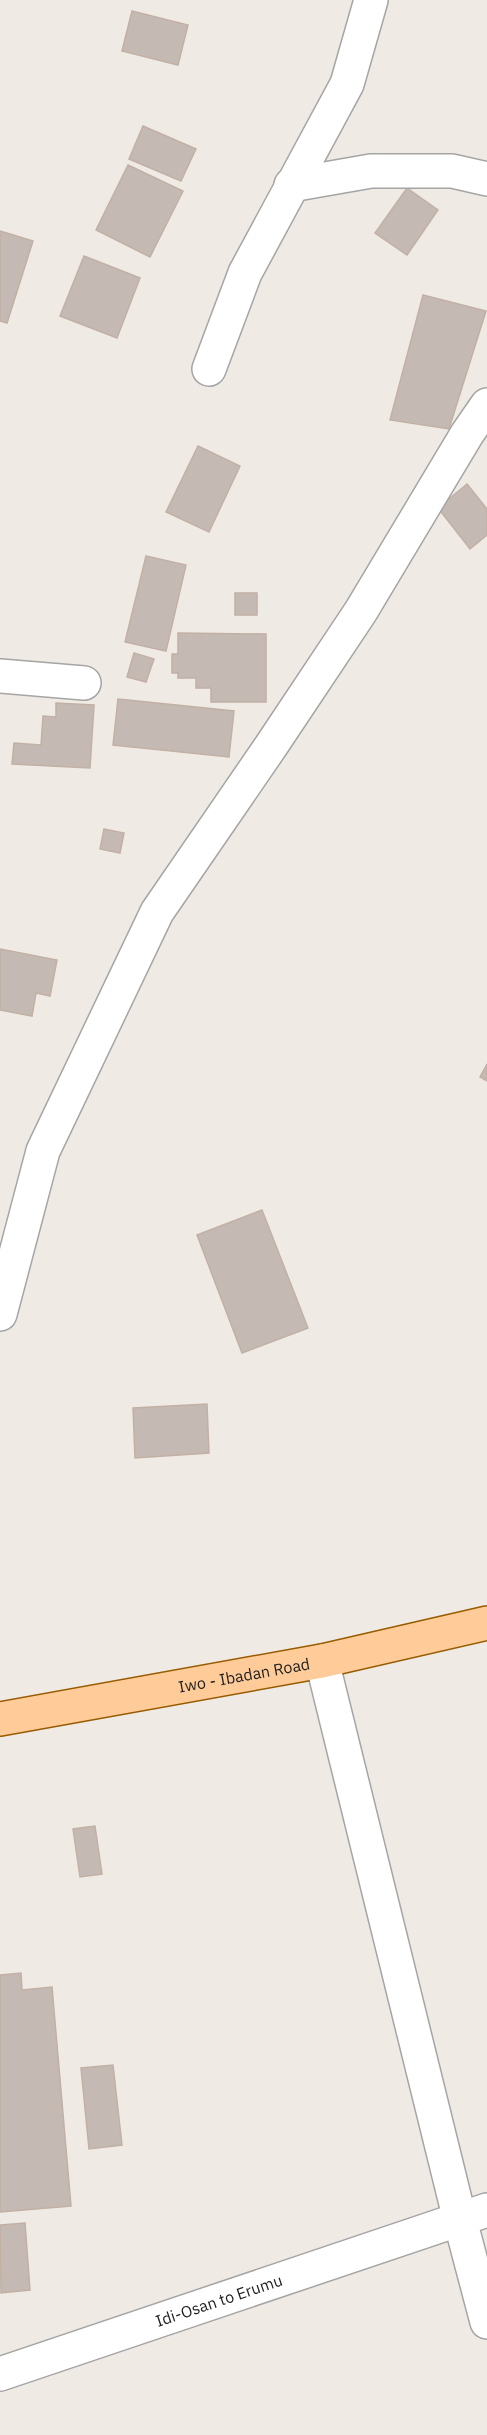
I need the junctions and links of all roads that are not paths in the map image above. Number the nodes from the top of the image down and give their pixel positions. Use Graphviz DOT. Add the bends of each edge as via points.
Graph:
graph roads {
  1 [pos="371,0"];
  2 [pos="487,179"];
  3 [pos="291,185"];
  4 [pos="209,369"];
  5 [pos="487,405"];
  6 [pos="0,676"];
  7 [pos="84,683"];
  8 [pos="0,1314"];
  9 [pos="487,1623"];
  10 [pos="322,1661"];
  11 [pos="0,1719"];
  12 [pos="462,2219"];
  13 [pos="487,2322"];
  14 [pos="0,2374"];
  1 -- 3 [label="street" via="347,84"];
  2 -- 3 [label="street" via="452,171 371,171"];
  3 -- 4 [label="street" via="245,273"];
  5 -- 8 [label="street" via="354,621 157,912 43,1152"];
  6 -- 7 [label="street"];
  9 -- 10 [label="main road, Iwo - Ibadan Road"];
  10 -- 11 [label="main road, Iwo - Ibadan Road"];
  10 -- 12 [label="street"];
  12 -- 13 [label="street"];
  12 -- 14 [label="street, Idi-Osan to Erumu"];
}
